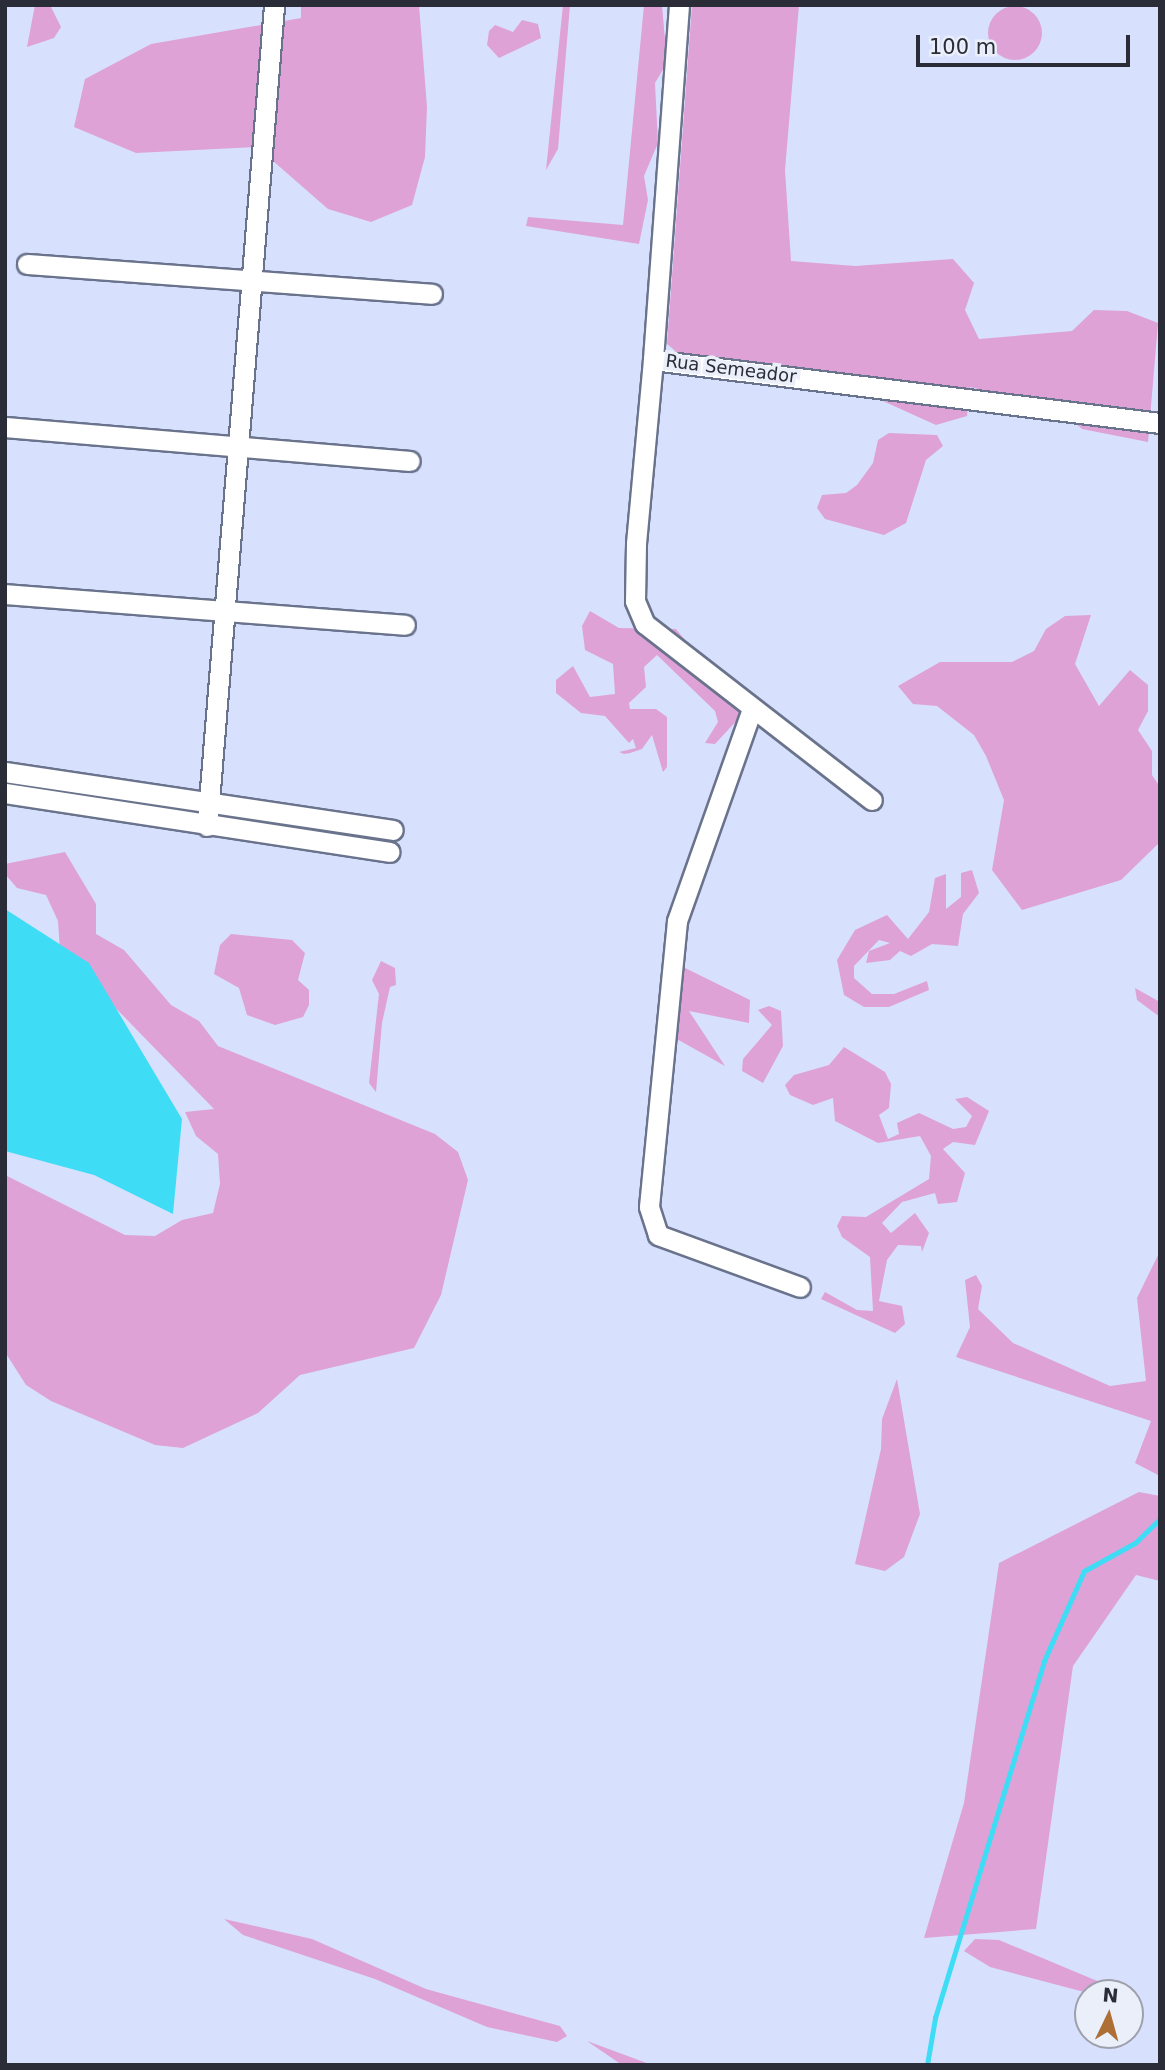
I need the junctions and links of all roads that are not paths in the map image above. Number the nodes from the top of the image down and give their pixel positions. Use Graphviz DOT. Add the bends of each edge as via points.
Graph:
graph roads {
  1 [pos="274,5"];
  2 [pos="679,5"];
  3 [pos="27,264"];
  4 [pos="253,278"];
  5 [pos="432,293"];
  6 [pos="653,360"];
  7 [pos="1160,423"];
  8 [pos="5,427"];
  9 [pos="238,444"];
  10 [pos="410,461"];
  11 [pos="5,594"];
  12 [pos="226,610"];
  13 [pos="405,625"];
  14 [pos="752,709"];
  15 [pos="5,772"];
  16 [pos="5,793"];
  17 [pos="872,800"];
  18 [pos="209,804"];
  19 [pos="207,826"];
  20 [pos="393,830"];
  21 [pos="390,852"];
  22 [pos="800,1287"];
  1 -- 4 [label="street"];
  2 -- 6 [label="street, Rua Semeador"];
  3 -- 4 [label="street"];
  4 -- 5 [label="street"];
  4 -- 9 [label="street"];
  6 -- 7 [label="street, Rua Semeador"];
  6 -- 14 [label="street" via="635,601 655,634"];
  8 -- 9 [label="street"];
  9 -- 10 [label="street"];
  9 -- 12 [label="street"];
  11 -- 12 [label="street"];
  12 -- 13 [label="street"];
  12 -- 18 [label="street"];
  14 -- 17 [label="street"];
  14 -- 22 [label="street" via="677,921 649,1207 659,1235"];
  15 -- 18 [label="street"];
  16 -- 19 [label="street"];
  18 -- 19 [label="street"];
  18 -- 20 [label="street"];
  19 -- 21 [label="street"];
}
